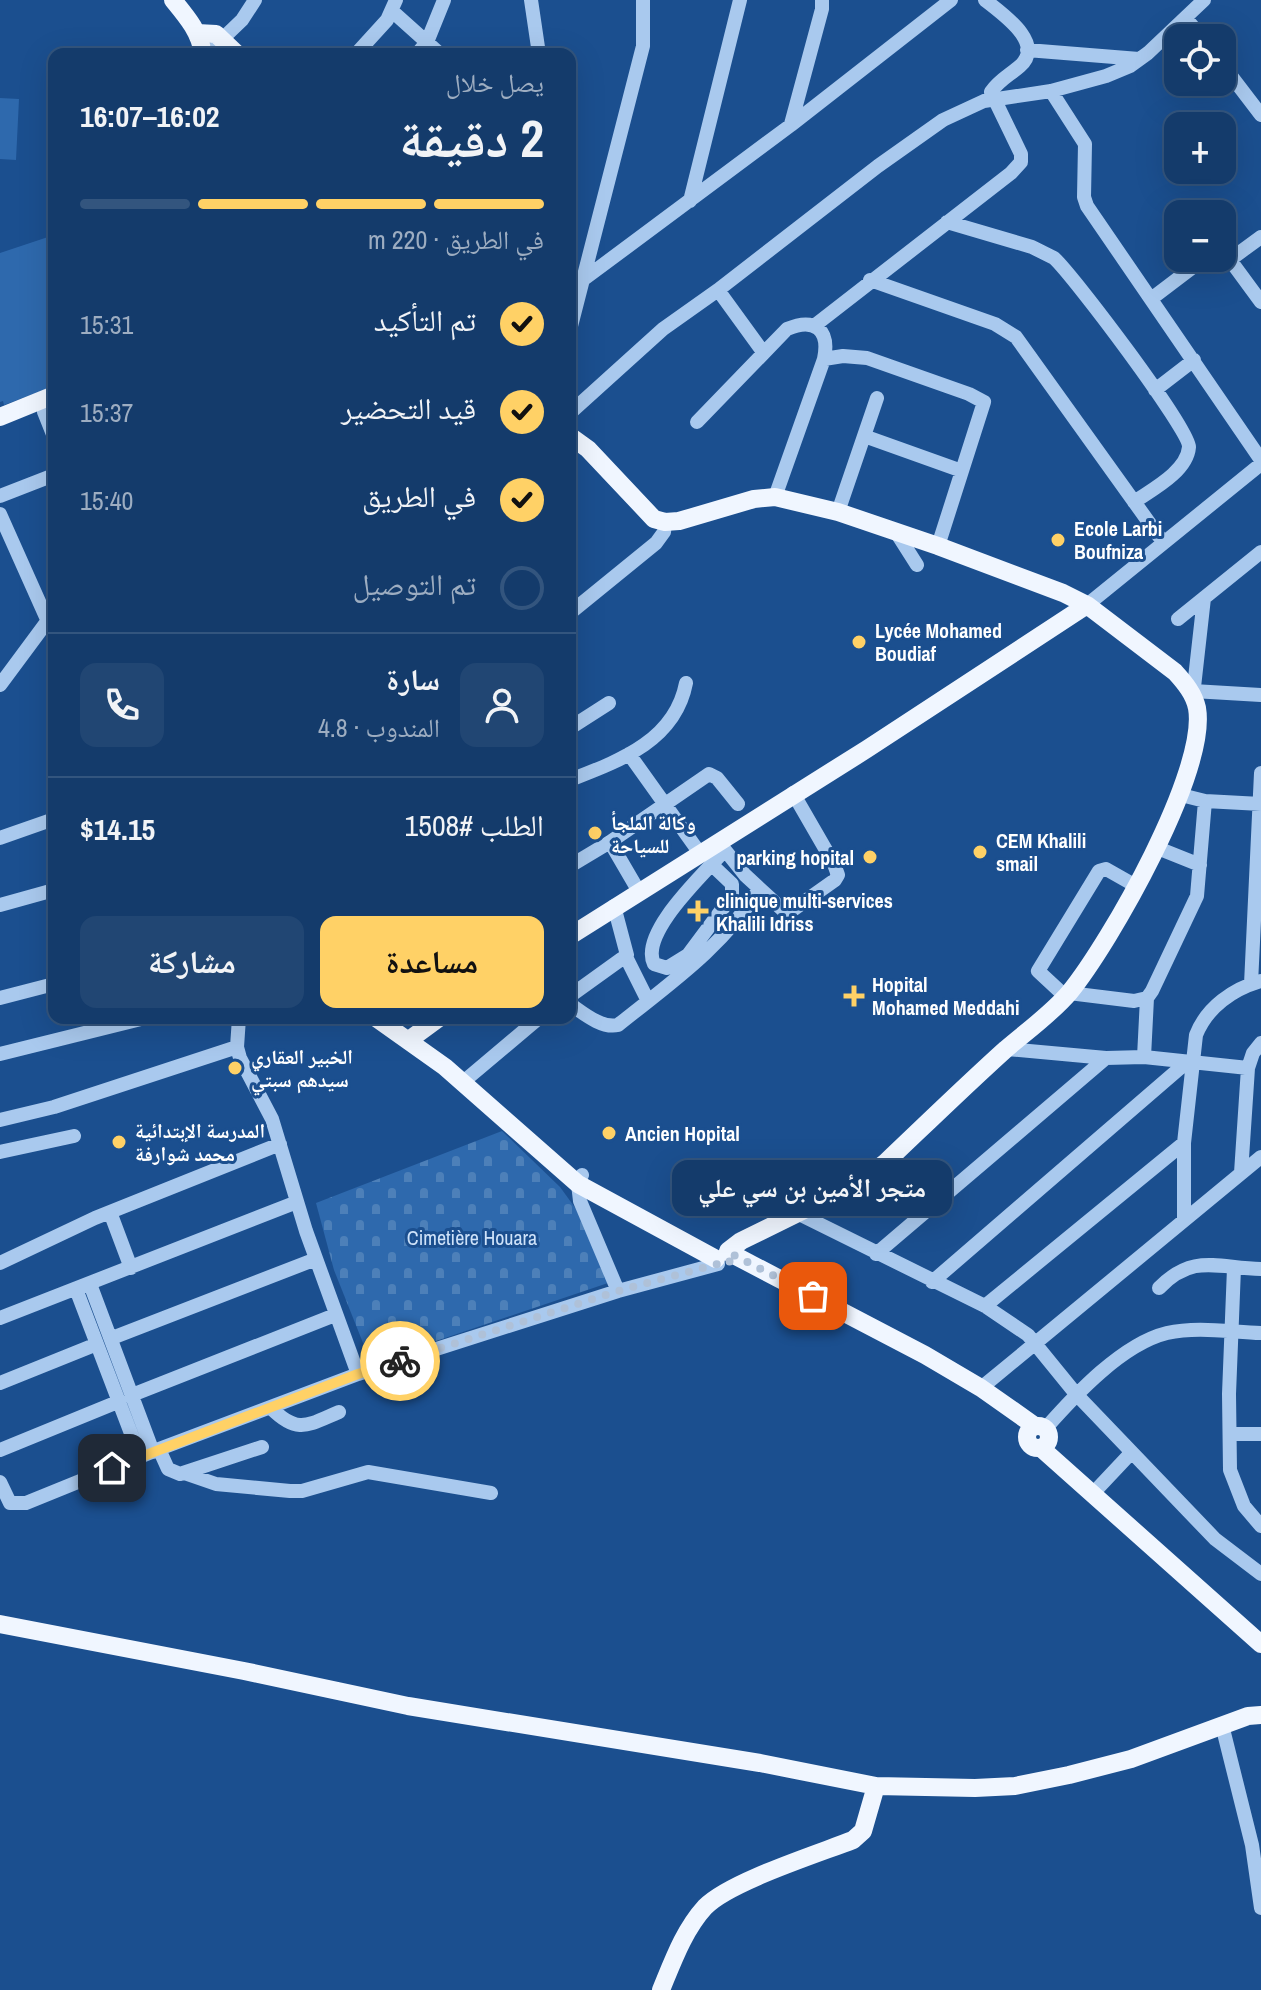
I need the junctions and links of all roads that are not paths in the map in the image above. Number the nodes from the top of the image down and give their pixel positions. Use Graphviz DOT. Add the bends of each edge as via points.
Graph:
graph roads {
  1 [pos="173,0"];
  2 [pos="188,0"];
  3 [pos="255,0"];
  4 [pos="444,0"];
  5 [pos="531,0"];
  6 [pos="643,0"];
  7 [pos="740,0"];
  8 [pos="822,0"];
  9 [pos="951,0"];
  10 [pos="985,0"];
  11 [pos="1204,0"];
  12 [pos="394,6"];
  13 [pos="1186,18"];
  14 [pos="1191,24"];
  15 [pos="212,44"];
  16 [pos="361,48"];
  17 [pos="422,48"];
  18 [pos="534,48"];
  19 [pos="1027,50"];
  20 [pos="1139,59"];
  21 [pos="1236,82"];
  22 [pos="1051,91"];
  23 [pos="992,98"];
  24 [pos="1261,115"];
  25 [pos="791,125"];
  26 [pos="690,201"];
  27 [pos="947,222"];
  28 [pos="1261,237"];
  29 [pos="1236,249"];
  30 [pos="1236,268"];
  31 [pos="1187,272"];
  32 [pos="584,279"];
  33 [pos="870,280"];
  34 [pos="718,290"];
  35 [pos="1151,299"];
  36 [pos="1261,302"];
  37 [pos="576,308"];
  38 [pos="814,326"];
  39 [pos="763,352"];
  40 [pos="824,359"];
  41 [pos="1194,360"];
  42 [pos="1155,390"];
  43 [pos="48,397"];
  44 [pos="877,398"];
  45 [pos="576,408"];
  46 [pos="48,410"];
  47 [pos="0,417"];
  48 [pos="697,422"];
  49 [pos="0,429"];
  50 [pos="864,436"];
  51 [pos="576,440"];
  52 [pos="1261,462"];
  53 [pos="962,471"];
  54 [pos="48,477"];
  55 [pos="0,496"];
  56 [pos="775,497"];
  57 [pos="1134,502"];
  58 [pos="838,512"];
  59 [pos="0,514"];
  60 [pos="665,522"];
  61 [pos="896,532"];
  62 [pos="1163,542"];
  63 [pos="938,546"];
  64 [pos="1261,552"];
  65 [pos="917,565"];
  66 [pos="1204,598"];
  67 [pos="1087,605"];
  68 [pos="576,608"];
  69 [pos="1178,619"];
  70 [pos="48,624"];
  71 [pos="48,631"];
  72 [pos="686,683"];
  73 [pos="0,685"];
  74 [pos="1193,693"];
  75 [pos="1261,695"];
  76 [pos="609,703"];
  77 [pos="576,724"];
  78 [pos="629,754"];
  79 [pos="1261,773"];
  80 [pos="576,777"];
  81 [pos="793,793"];
  82 [pos="1181,795"];
  83 [pos="1205,801"];
  84 [pos="666,804"];
  85 [pos="738,804"];
  86 [pos="1260,804"];
  87 [pos="48,821"];
  88 [pos="0,838"];
  89 [pos="610,842"];
  90 [pos="721,846"];
  91 [pos="1155,847"];
  92 [pos="706,859"];
  93 [pos="576,862"];
  94 [pos="1200,865"];
  95 [pos="1136,886"];
  96 [pos="759,889"];
  97 [pos="638,890"];
  98 [pos="48,892"];
  99 [pos="0,905"];
  100 [pos="614,906"];
  101 [pos="576,926"];
  102 [pos="626,957"];
  103 [pos="1256,983"];
  104 [pos="48,985"];
  105 [pos="576,992"];
  106 [pos="1,994"];
  107 [pos="1067,995"];
  108 [pos="1147,998"];
  109 [pos="648,1001"];
  110 [pos="576,1008"];
  111 [pos="121,1024"];
  112 [pos="239,1024"];
  113 [pos="385,1024"];
  114 [pos="431,1024"];
  115 [pos="532,1024"];
  116 [pos="409,1040"];
  117 [pos="1261,1043"];
  118 [pos="237,1047"];
  119 [pos="1007,1049"];
  120 [pos="0,1054"];
  121 [pos="1144,1057"];
  122 [pos="1106,1058"];
  123 [pos="1190,1063"];
  124 [pos="1248,1068"];
  125 [pos="463,1082"];
  126 [pos="0,1120"];
  127 [pos="74,1136"];
  128 [pos="1184,1143"];
  129 [pos="280,1144"];
  130 [pos="0,1152"];
  131 [pos="1261,1157"];
  132 [pos="1241,1173"];
  133 [pos="580,1179"];
  134 [pos="297,1202"];
  135 [pos="110,1212"];
  136 [pos="797,1213"];
  137 [pos="1184,1219"];
  138 [pos="876,1254"];
  139 [pos="723,1257"];
  140 [pos="316,1259"];
  141 [pos="0,1263"];
  142 [pos="131,1268"];
  143 [pos="1234,1268"];
  144 [pos="1261,1269"];
  145 [pos="932,1282"];
  146 [pos="83,1287"];
  147 [pos="1159,1288"];
  148 [pos="618,1291"];
  149 [pos="985,1306"];
  150 [pos="335,1315"];
  151 [pos="0,1318"];
  152 [pos="1232,1332"];
  153 [pos="1261,1333"];
  154 [pos="104,1341"];
  155 [pos="1035,1341"];
  156 [pos="358,1374"];
  157 [pos="0,1383"];
  158 [pos="981,1388"];
  159 [pos="1076,1394"];
  160 [pos="126,1398"];
  161 [pos="271,1408"];
  162 [pos="339,1412"];
  163 [pos="1230,1434"];
  164 [pos="1261,1434"];
  165 [pos="1039,1435"];
  166 [pos="262,1447"];
  167 [pos="0,1450"];
  168 [pos="151,1452"];
  169 [pos="1131,1453"];
  170 [pos="187,1474"];
  171 [pos="0,1482"];
  172 [pos="1099,1487"];
  173 [pos="491,1493"];
  174 [pos="1261,1526"];
  175 [pos="1261,1574"];
  176 [pos="0,1624"];
  177 [pos="1261,1632"];
  178 [pos="1261,1644"];
  179 [pos="1257,1712"];
  180 [pos="1222,1725"];
  181 [pos="876,1786"];
  182 [pos="1261,1908"];
  183 [pos="661,1990"];
  1 -- 15 [label="main road"];
  2 -- 15 [label="main road"];
  3 -- 15 [label="street" via="242,20"];
  4 -- 17 [label="street"];
  5 -- 18 [label="street"];
  6 -- 32 [label="street" via="643,46"];
  7 -- 26 [label="street"];
  8 -- 25 [label="street"];
  9 -- 25 [label="street"];
  10 -- 19 [label="street" via="1016,26"];
  11 -- 13 [label="street"];
  12 -- 16 [label="street"];
  12 -- 17 [label="street"];
  13 -- 14 [label="street"];
  13 -- 20 [label="street"];
  19 -- 20 [label="street"];
  19 -- 23 [label="street" via="1023,63 997,83"];
  20 -- 22 [label="street" via="1106,76"];
  21 -- 24 [label="street"];
  22 -- 23 [label="street"];
  22 -- 35 [label="street" via="1085,144 1087,206"];
  23 -- 27 [label="street" via="1021,162"];
  23 -- 34 [label="street" via="943,120"];
  25 -- 26 [label="street"];
  26 -- 32 [label="street"];
  27 -- 33 [label="street"];
  27 -- 42 [label="street" via="1054,258"];
  28 -- 29 [label="street"];
  30 -- 36 [label="street"];
  31 -- 35 [label="street"];
  32 -- 37 [label="street"];
  33 -- 38 [label="street"];
  33 -- 57 [label="street" via="995,324 1016,337"];
  34 -- 39 [label="street"];
  34 -- 45 [label="street" via="663,329"];
  35 -- 41 [label="street"];
  38 -- 39 [label="street" via="787,329"];
  38 -- 40 [label="street" via="827,341"];
  39 -- 48 [label="street"];
  40 -- 53 [label="street" via="867,358 980,398 984,406"];
  40 -- 56 [label="street"];
  41 -- 42 [label="street"];
  41 -- 52 [label="street"];
  42 -- 57 [label="street" via="1185,434 1188,452 1167,479"];
  43 -- 47 [label="main road"];
  44 -- 50 [label="street"];
  46 -- 49 [label="main road"];
  50 -- 53 [label="street"];
  50 -- 58 [label="street"];
  51 -- 60 [label="main road" via="648,516"];
  52 -- 62 [label="street"];
  53 -- 63 [label="street"];
  54 -- 55 [label="street"];
  56 -- 58 [label="main road"];
  56 -- 60 [label="main road"];
  57 -- 62 [label="street"];
  58 -- 61 [label="main road"];
  59 -- 70 [label="street"];
  60 -- 68 [label="street" via="656,543"];
  61 -- 63 [label="main road"];
  61 -- 65 [label="street"];
  62 -- 67 [label="street"];
  63 -- 67 [label="main road"];
  64 -- 66 [label="street"];
  66 -- 69 [label="street"];
  66 -- 74 [label="street"];
  67 -- 74 [label="main road" via="1175,672"];
  67 -- 81 [label="main road"];
  71 -- 73 [label="street"];
  72 -- 78 [label="street" via="682,701 664,730"];
  74 -- 75 [label="street"];
  74 -- 82 [label="main road" via="1197,728"];
  76 -- 77 [label="street"];
  78 -- 80 [label="street"];
  78 -- 84 [label="street"];
  79 -- 86 [label="street"];
  81 -- 90 [label="main road"];
  81 -- 96 [label="street" via="837,878 790,910"];
  82 -- 83 [label="street"];
  82 -- 91 [label="main road"];
  83 -- 86 [label="street"];
  83 -- 94 [label="street"];
  84 -- 85 [label="street" via="709,774"];
  84 -- 89 [label="street"];
  84 -- 92 [label="street"];
  86 -- 103 [label="street"];
  87 -- 88 [label="street"];
  89 -- 93 [label="street"];
  89 -- 97 [label="street"];
  90 -- 92 [label="main road"];
  90 -- 96 [label="street"];
  91 -- 94 [label="street"];
  91 -- 95 [label="main road"];
  92 -- 92 [label="street" via="662,924 651,952 654,964 667,968 688,955 732,896 732,884"];
  92 -- 97 [label="main road"];
  94 -- 108 [label="street" via="1197,896"];
  95 -- 107 [label="main road"];
  95 -- 107 [label="street" via="1101,869 1091,883 1038,971"];
  96 -- 109 [label="street" via="721,939"];
  97 -- 100 [label="main road"];
  98 -- 99 [label="street"];
  100 -- 101 [label="main road"];
  100 -- 102 [label="street"];
  102 -- 105 [label="street"];
  102 -- 109 [label="street"];
  103 -- 123 [label="street" via="1225,998 1200,1022"];
  104 -- 106 [label="street"];
  107 -- 108 [label="street"];
  107 -- 119 [label="main road"];
  108 -- 121 [label="street"];
  109 -- 110 [label="street" via="614,1027"];
  111 -- 120 [label="street"];
  112 -- 118 [label="street"];
  113 -- 116 [label="main road"];
  114 -- 116 [label="main road"];
  115 -- 125 [label="street"];
  116 -- 125 [label="main road"];
  117 -- 124 [label="street"];
  118 -- 126 [label="street" via="69,1103"];
  118 -- 129 [label="street"];
  119 -- 122 [label="street"];
  119 -- 136 [label="main road" via="861,1182"];
  121 -- 122 [label="street"];
  121 -- 123 [label="street"];
  122 -- 138 [label="street"];
  123 -- 124 [label="street"];
  123 -- 128 [label="street"];
  123 -- 145 [label="street"];
  124 -- 132 [label="street"];
  125 -- 133 [label="main road"];
  127 -- 130 [label="street"];
  128 -- 137 [label="street"];
  128 -- 149 [label="street"];
  129 -- 134 [label="street"];
  129 -- 135 [label="street"];
  131 -- 132 [label="street"];
  132 -- 137 [label="street"];
  133 -- 139 [label="main road"];
  133 -- 148 [label="street" via="580,1201"];
  134 -- 140 [label="street"];
  134 -- 142 [label="street"];
  135 -- 141 [label="street"];
  135 -- 142 [label="street"];
  136 -- 138 [label="street"];
  136 -- 139 [label="main road" via="741,1241"];
  137 -- 155 [label="street"];
  138 -- 145 [label="street"];
  139 -- 148 [label="street"];
  139 -- 158 [label="main road" via="925,1355"];
  139 -- 165 [label="main road" via="960,1385"];
  140 -- 150 [label="street"];
  140 -- 154 [label="street"];
  142 -- 146 [label="street"];
  143 -- 144 [label="street"];
  143 -- 147 [label="street" via="1186,1266"];
  143 -- 152 [label="street"];
  145 -- 149 [label="street"];
  146 -- 151 [label="street"];
  146 -- 154 [label="street"];
  148 -- 156 [label="street"];
  149 -- 155 [label="street"];
  150 -- 156 [label="street"];
  150 -- 160 [label="street"];
  152 -- 153 [label="street"];
  152 -- 159 [label="street" via="1194,1330 1151,1338"];
  152 -- 163 [label="street"];
  154 -- 157 [label="street"];
  154 -- 160 [label="street"];
  155 -- 158 [label="street"];
  155 -- 159 [label="street"];
  156 -- 161 [label="street"];
  158 -- 165 [label="main road"];
  159 -- 165 [label="street"];
  159 -- 169 [label="street"];
  160 -- 167 [label="street"];
  160 -- 168 [label="street"];
  161 -- 162 [label="street" via="297,1427"];
  161 -- 168 [label="street"];
  163 -- 164 [label="street"];
  163 -- 174 [label="street" via="1230,1470 1244,1506"];
  165 -- 172 [label="main road"];
  165 -- 178 [label="main road"];
  166 -- 170 [label="street"];
  168 -- 170 [label="street" via="171,1471"];
  168 -- 171 [label="street" via="21,1505 10,1503"];
  169 -- 172 [label="street"];
  169 -- 175 [label="street" via="1215,1539"];
  170 -- 173 [label="street" via="216,1484 302,1491 368,1472"];
  172 -- 177 [label="main road"];
  176 -- 181 [label="main road" via="408,1706"];
  179 -- 180 [label="main road"];
  180 -- 181 [label="main road" via="1131,1759 1015,1786"];
  180 -- 182 [label="street" via="1252,1845"];
  181 -- 183 [label="main road" via="863,1831 853,1840 736,1887 707,1905 690,1927"];
}
